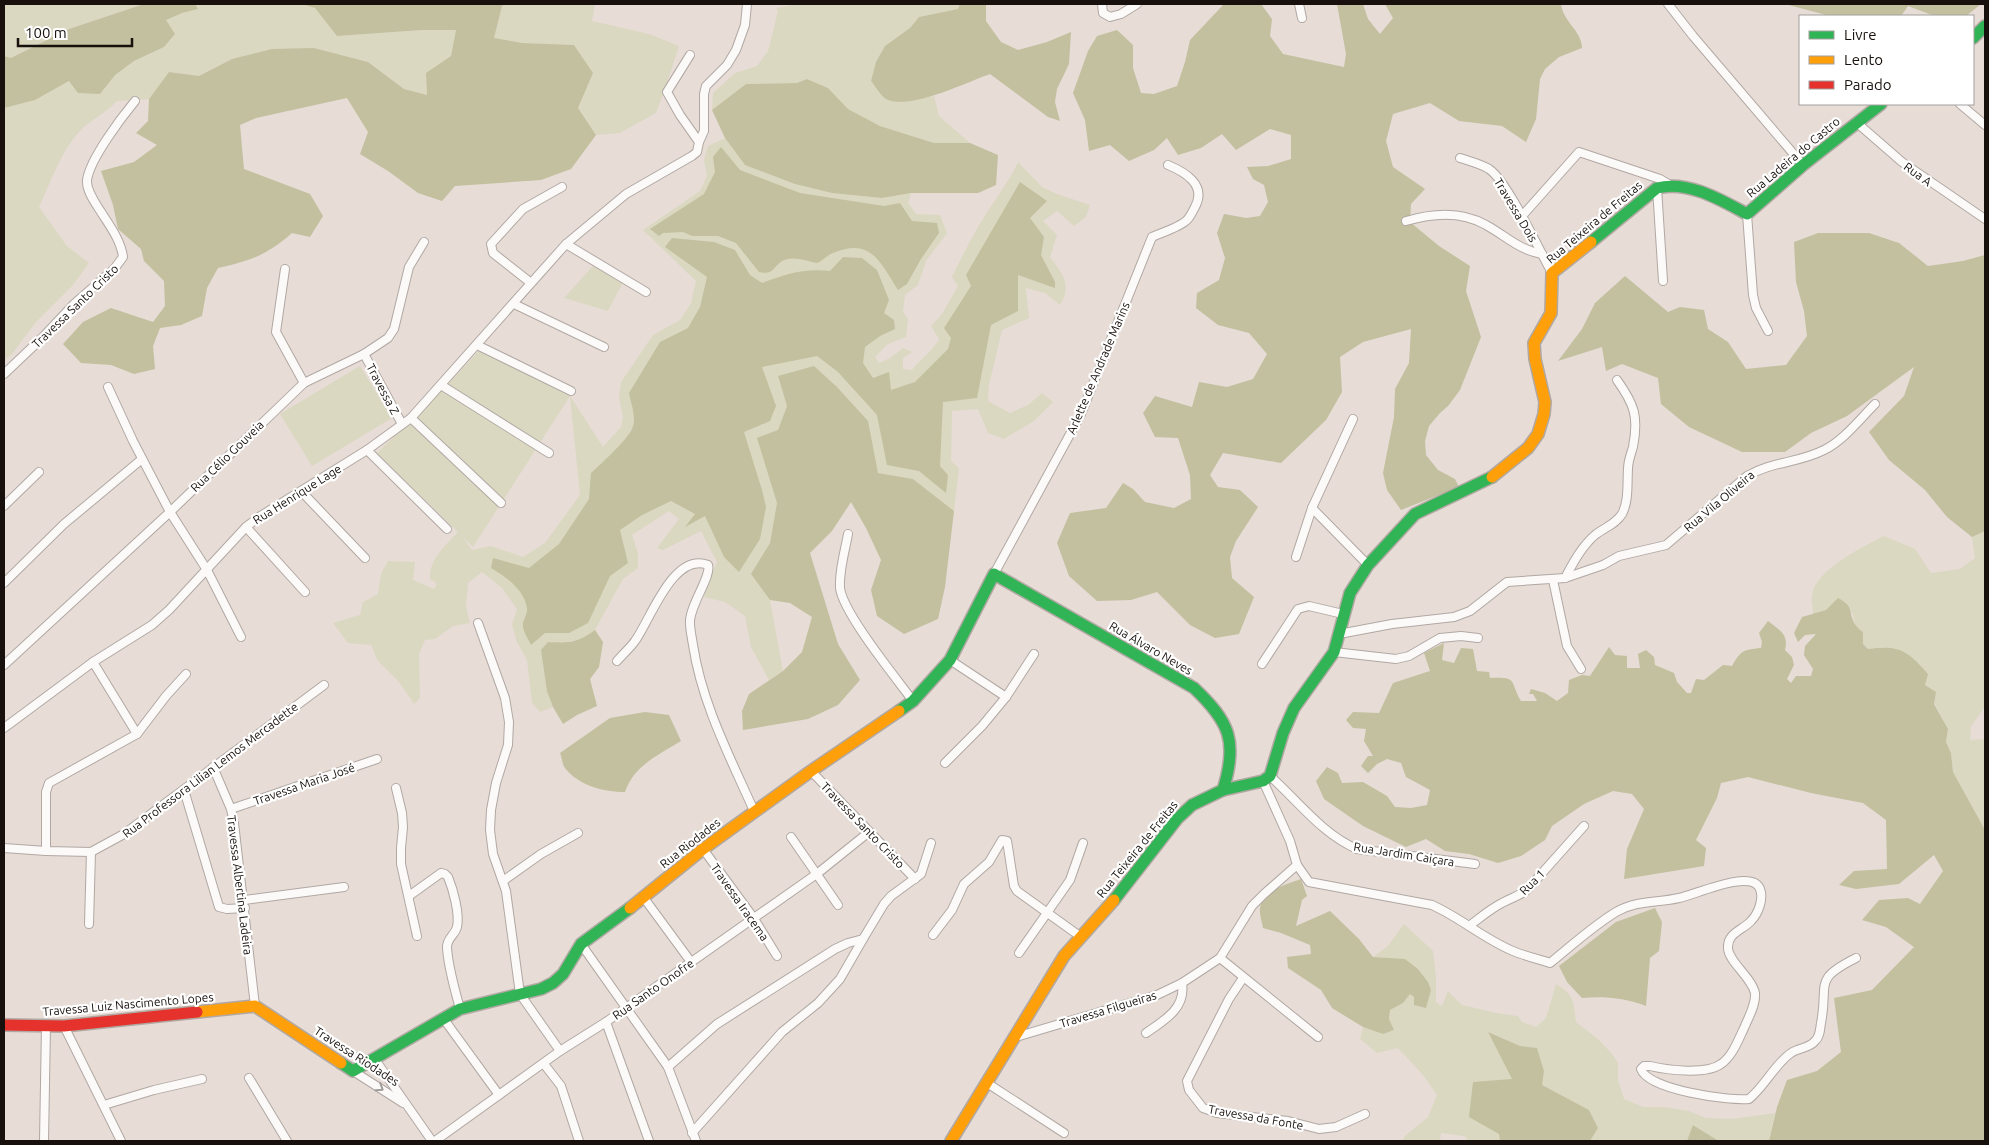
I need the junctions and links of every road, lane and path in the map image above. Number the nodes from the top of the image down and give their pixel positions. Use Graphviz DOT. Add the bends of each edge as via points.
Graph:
graph roads {
  1 [pos="747,4"];
  2 [pos="1102,4"];
  3 [pos="1137,4"];
  4 [pos="1299,4"];
  5 [pos="1668,4"];
  6 [pos="1302,18"];
  7 [pos="1985,26"];
  8 [pos="1974,37"];
  9 [pos="690,55"];
  10 [pos="135,101"];
  11 [pos="1879,105"];
  12 [pos="1961,105"];
  13 [pos="1856,122"];
  14 [pos="1985,125"];
  15 [pos="699,142"];
  16 [pos="1460,158"];
  17 [pos="1168,165"];
  18 [pos="1802,165"];
  19 [pos="1670,185"];
  20 [pos="562,187"];
  21 [pos="1657,188"];
  22 [pos="1747,214"];
  23 [pos="1522,216"];
  24 [pos="1985,219"];
  25 [pos="1406,221"];
  26 [pos="424,242"];
  27 [pos="566,244"];
  28 [pos="1542,254"];
  29 [pos="285,269"];
  30 [pos="1552,273"];
  31 [pos="1662,281"];
  32 [pos="531,283"];
  33 [pos="646,292"];
  34 [pos="514,304"];
  35 [pos="1768,331"];
  36 [pos="477,345"];
  37 [pos="604,346"];
  38 [pos="364,354"];
  39 [pos="4,374"];
  40 [pos="1617,380"];
  41 [pos="304,383"];
  42 [pos="441,385"];
  43 [pos="108,387"];
  44 [pos="571,391"];
  45 [pos="1875,404"];
  46 [pos="411,418"];
  47 [pos="1353,419"];
  48 [pos="402,424"];
  49 [pos="367,450"];
  50 [pos="549,453"];
  51 [pos="142,459"];
  52 [pos="39,472"];
  53 [pos="301,491"];
  54 [pos="501,503"];
  55 [pos="4,506"];
  56 [pos="1312,508"];
  57 [pos="170,512"];
  58 [pos="246,527"];
  59 [pos="447,529"];
  60 [pos="848,534"];
  61 [pos="1296,557"];
  62 [pos="365,558"];
  63 [pos="1368,565"];
  64 [pos="207,570"];
  65 [pos="994,574"];
  66 [pos="1565,578"];
  67 [pos="1553,580"];
  68 [pos="4,583"];
  69 [pos="305,592"];
  70 [pos="1344,614"];
  71 [pos="478,623"];
  72 [pos="1339,634"];
  73 [pos="241,637"];
  74 [pos="1478,638"];
  75 [pos="1334,652"];
  76 [pos="1034,654"];
  77 [pos="950,660"];
  78 [pos="617,661"];
  79 [pos="93,662"];
  80 [pos="1262,664"];
  81 [pos="4,665"];
  82 [pos="1581,669"];
  83 [pos="186,674"];
  84 [pos="324,685"];
  85 [pos="1006,696"];
  86 [pos="913,701"];
  87 [pos="4,728"];
  88 [pos="137,734"];
  89 [pos="377,759"];
  90 [pos="945,763"];
  91 [pos="213,767"];
  92 [pos="811,771"];
  93 [pos="1267,779"];
  94 [pos="396,788"];
  95 [pos="184,790"];
  96 [pos="1223,790"];
  97 [pos="231,809"];
  98 [pos="754,811"];
  99 [pos="1584,826"];
  100 [pos="869,832"];
  101 [pos="578,833"];
  102 [pos="791,836"];
  103 [pos="931,842"];
  104 [pos="1083,843"];
  105 [pos="4,848"];
  106 [pos="703,850"];
  107 [pos="46,851"];
  108 [pos="91,852"];
  109 [pos="1475,864"];
  110 [pos="1297,865"];
  111 [pos="818,873"];
  112 [pos="915,880"];
  113 [pos="503,881"];
  114 [pos="344,886"];
  115 [pos="409,896"];
  116 [pos="644,898"];
  117 [pos="244,904"];
  118 [pos="838,905"];
  119 [pos="1048,914"];
  120 [pos="753,917"];
  121 [pos="89,924"];
  122 [pos="1469,926"];
  123 [pos="933,935"];
  124 [pos="417,936"];
  125 [pos="1080,937"];
  126 [pos="863,939"];
  127 [pos="581,944"];
  128 [pos="1019,953"];
  129 [pos="777,956"];
  130 [pos="1220,958"];
  131 [pos="1856,958"];
  132 [pos="691,962"];
  133 [pos="1243,978"];
  134 [pos="1182,983"];
  135 [pos="520,994"];
  136 [pos="255,1006"];
  137 [pos="625,1008"];
  138 [pos="460,1009"];
  139 [pos="443,1018"];
  140 [pos="606,1022"];
  141 [pos="4,1025"];
  142 [pos="46,1026"];
  143 [pos="64,1026"];
  144 [pos="1146,1033"];
  145 [pos="1016,1037"];
  146 [pos="1318,1037"];
  147 [pos="560,1051"];
  148 [pos="374,1058"];
  149 [pos="544,1064"];
  150 [pos="668,1067"];
  151 [pos="353,1071"];
  152 [pos="249,1078"];
  153 [pos="202,1079"];
  154 [pos="987,1083"];
  155 [pos="499,1095"];
  156 [pos="104,1105"];
  157 [pos="407,1105"];
  158 [pos="1365,1114"];
  159 [pos="692,1133"];
  160 [pos="1064,1133"];
  161 [pos="44,1141"];
  162 [pos="121,1141"];
  163 [pos="286,1141"];
  164 [pos="434,1141"];
  165 [pos="579,1141"];
  166 [pos="649,1141"];
  167 [pos="696,1141"];
  168 [pos="952,1141"];
  1 -- 15 [label="street" via="745,26 736,50 706,86 704,130"];
  2 -- 3 [label="street" via="1106,16 1121,14"];
  4 -- 6 [label="street"];
  5 -- 18 [label="street"];
  7 -- 8 [label="street"];
  9 -- 15 [label="street" via="667,92"];
  10 -- 39 [label="street, Travessa Santo Cristo" via="98,154 87,181 123,257"];
  11 -- 13 [label="street, Rua Ladeira do Castro"];
  12 -- 14 [label="street"];
  13 -- 18 [label="street, Rua Ladeira do Castro"];
  13 -- 24 [label="street, Rua A" via="1902,162"];
  15 -- 27 [label="street, Rua Henrique Lage" via="697,152 692,156 626,194"];
  16 -- 23 [label="street, Travessa Dois" via="1489,169"];
  17 -- 65 [label="street, Arlette de Andrade Marins" via="1194,181 1199,194 1197,204 1187,220 1152,237 1081,414"];
  18 -- 22 [label="street, Rua Ladeira do Castro"];
  19 -- 21 [label="street, Rua Teixeira de Freitas"];
  19 -- 22 [label="street, Rua Teixeira de Freitas" via="1731,205"];
  19 -- 23 [label="street" via="1579,152"];
  20 -- 32 [label="street" via="523,209 491,244 493,253"];
  21 -- 30 [label="street, Rua Teixeira de Freitas"];
  21 -- 31 [label="street"];
  22 -- 35 [label="street" via="1753,295"];
  23 -- 28 [label="street, Travessa Dois"];
  25 -- 28 [label="street, Travessa Dois" via="1424,216 1462,216 1487,226 1520,248"];
  26 -- 38 [label="street, Rua Célio Gouveia" via="409,267 391,335"];
  27 -- 32 [label="street, Rua Henrique Lage"];
  27 -- 33 [label="street"];
  28 -- 30 [label="street, Travessa Dois"];
  29 -- 41 [label="street" via="276,332"];
  30 -- 63 [label="street, Rua Teixeira de Freitas" via="1551,313 1534,343 1534,359 1545,402 1538,434 1528,448 1496,475 1415,514"];
  32 -- 34 [label="street, Rua Henrique Lage"];
  34 -- 36 [label="street, Rua Henrique Lage"];
  34 -- 37 [label="street"];
  36 -- 42 [label="street, Rua Henrique Lage"];
  36 -- 44 [label="street"];
  38 -- 41 [label="street, Rua Célio Gouveia"];
  38 -- 48 [label="street, Travessa Z"];
  40 -- 66 [label="street" via="1630,398 1635,414 1626,505 1612,525 1595,535"];
  41 -- 57 [label="street, Rua Célio Gouveia"];
  42 -- 46 [label="street, Rua Henrique Lage"];
  42 -- 50 [label="street"];
  43 -- 51 [label="street"];
  45 -- 66 [label="street, Rua Vila Oliveira" via="1825,450 1759,468 1747,476 1666,545 1619,556"];
  46 -- 48 [label="street, Rua Henrique Lage"];
  46 -- 54 [label="street"];
  47 -- 56 [label="street"];
  48 -- 49 [label="street, Rua Henrique Lage"];
  49 -- 53 [label="street, Rua Henrique Lage"];
  49 -- 59 [label="street"];
  51 -- 57 [label="street"];
  51 -- 68 [label="street" via="64,524"];
  52 -- 55 [label="street"];
  53 -- 58 [label="street, Rua Henrique Lage"];
  53 -- 62 [label="street"];
  56 -- 61 [label="street"];
  56 -- 63 [label="street"];
  57 -- 64 [label="street"];
  57 -- 81 [label="street, Rua Célio Gouveia"];
  58 -- 64 [label="street, Rua Henrique Lage"];
  58 -- 69 [label="street"];
  60 -- 86 [label="street" via="840,588 844,600 865,636"];
  63 -- 70 [label="street, Rua Teixeira de Freitas" via="1350,593"];
  64 -- 73 [label="street"];
  64 -- 79 [label="street, Rua Henrique Lage" via="152,625"];
  65 -- 77 [label="street, Rua Riodades"];
  65 -- 96 [label="street, Rua Álvaro Neves" via="1194,688 1205,698 1221,720 1231,746"];
  66 -- 67 [label="street, Rua Vila Oliveira"];
  67 -- 72 [label="street, Rua Vila Oliveira" via="1507,582 1470,611 1454,617"];
  67 -- 82 [label="street" via="1567,646"];
  70 -- 72 [label="street, Rua Teixeira de Freitas"];
  70 -- 80 [label="street" via="1309,606 1298,609"];
  71 -- 113 [label="street" via="505,698 509,722 508,745 491,810 493,854"];
  72 -- 75 [label="street, Rua Teixeira de Freitas"];
  74 -- 75 [label="street" via="1440,638 1409,656 1396,659"];
  75 -- 93 [label="street, Rua Teixeira de Freitas" via="1294,708"];
  76 -- 85 [label="street"];
  77 -- 85 [label="street"];
  77 -- 86 [label="street, Rua Riodades"];
  78 -- 98 [label="street" via="635,641 668,584 684,568 708,565 709,572 696,598 690,622 696,666 706,702"];
  79 -- 87 [label="street, Rua Henrique Lage"];
  79 -- 88 [label="street"];
  83 -- 88 [label="street"];
  84 -- 91 [label="street, Rua Professora Lilian Lemos Mercadette"];
  85 -- 90 [label="street"];
  86 -- 92 [label="street, Rua Riodades"];
  88 -- 107 [label="street" via="49,783 46,792"];
  89 -- 97 [label="street, Travessa Maria José"];
  91 -- 95 [label="street, Rua Professora Lilian Lemos Mercadette"];
  91 -- 97 [label="street, Travessa Albertina Ladeira"];
  92 -- 98 [label="street, Rua Riodades"];
  92 -- 100 [label="street, Travessa Santo Cristo"];
  93 -- 96 [label="street, Rua Teixeira de Freitas"];
  93 -- 109 [label="street, Rua Jardim Caiçara" via="1327,831 1357,849"];
  93 -- 110 [label="street"];
  94 -- 115 [label="street" via="402,813 401,864"];
  95 -- 108 [label="street, Rua Professora Lilian Lemos Mercadette" via="124,834"];
  95 -- 117 [label="street" via="219,907 227,909"];
  96 -- 125 [label="street, Rua Teixeira de Freitas" via="1192,805 1177,819 1126,886"];
  97 -- 117 [label="street, Travessa Albertina Ladeira"];
  98 -- 106 [label="street, Rua Riodades"];
  99 -- 122 [label="street, Rua 1" via="1527,890"];
  100 -- 111 [label="street, Rua Santo Onofre"];
  100 -- 112 [label="street, Travessa Santo Cristo"];
  101 -- 113 [label="street"];
  102 -- 111 [label="street"];
  103 -- 112 [label="street" via="921,874"];
  104 -- 119 [label="street" via="1070,880"];
  105 -- 107 [label="street, Rua Professora Lilian Lemos Mercadette"];
  106 -- 116 [label="street, Rua Riodades"];
  106 -- 120 [label="street, Travessa Iracema"];
  107 -- 108 [label="street, Rua Professora Lilian Lemos Mercadette"];
  108 -- 121 [label="street"];
  110 -- 122 [label="street" via="1309,882 1432,906"];
  110 -- 130 [label="street, Travessa Filgueiras" via="1252,906"];
  111 -- 118 [label="street"];
  111 -- 120 [label="street, Rua Santo Onofre"];
  112 -- 126 [label="street" via="900,888 884,904"];
  113 -- 135 [label="street"];
  114 -- 117 [label="street"];
  115 -- 124 [label="street"];
  115 -- 138 [label="street" via="441,873 448,877 455,902 457,929 447,948"];
  116 -- 127 [label="street, Rua Riodades"];
  116 -- 132 [label="street"];
  117 -- 136 [label="street, Travessa Albertina Ladeira"];
  119 -- 123 [label="street" via="1017,891 1008,847 1002,840 989,862 964,884 952,910"];
  119 -- 125 [label="street"];
  119 -- 128 [label="street"];
  120 -- 129 [label="street, Travessa Iracema"];
  120 -- 132 [label="street, Rua Santo Onofre"];
  122 -- 131 [label="street" via="1513,951 1550,963 1615,913 1632,904 1678,898 1738,881 1757,885 1761,890 1758,909 1751,922 1738,930 1727,947 1755,992 1753,1007 1738,1042 1722,1064 1713,1068 1691,1070 1644,1066 1641,1069 1645,1075 1675,1090 1731,1099 1750,1099 1791,1054 1815,1042 1823,1014 1825,981 1837,968"];
  125 -- 145 [label="street, Rua Teixeira de Freitas" via="1055,970"];
  126 -- 150 [label="street" via="835,949 718,1024"];
  126 -- 159 [label="street" via="840,979 818,1003 782,1032"];
  127 -- 135 [label="street, Rua Riodades" via="563,974 553,983"];
  127 -- 137 [label="street"];
  130 -- 133 [label="street"];
  130 -- 134 [label="street, Travessa Filgueiras"];
  132 -- 137 [label="street, Rua Santo Onofre"];
  133 -- 146 [label="street"];
  133 -- 158 [label="street, Travessa da Fonte" via="1187,1081 1189,1090 1203,1108 1319,1129 1336,1127"];
  134 -- 144 [label="street" via="1183,996 1177,1007"];
  134 -- 145 [label="street, Travessa Filgueiras" via="1157,995"];
  135 -- 138 [label="street, Rua Riodades"];
  135 -- 147 [label="street"];
  136 -- 143 [label="street, Travessa Luiz Nascimento Lopes"];
  136 -- 151 [label="street, Travessa Riodades"];
  137 -- 140 [label="street, Rua Santo Onofre"];
  137 -- 150 [label="street"];
  138 -- 139 [label="street, Rua Riodades"];
  139 -- 148 [label="street, Rua Riodades"];
  139 -- 155 [label="street"];
  140 -- 147 [label="street, Rua Santo Onofre"];
  140 -- 166 [label="street"];
  141 -- 142 [label="street, Travessa Luiz Nascimento Lopes"];
  142 -- 143 [label="street, Travessa Luiz Nascimento Lopes"];
  142 -- 161 [label="street"];
  143 -- 156 [label="street"];
  145 -- 154 [label="street, Rua Teixeira de Freitas"];
  147 -- 149 [label="street, Rua Santo Onofre"];
  148 -- 151 [label="street, Rua Riodades"];
  148 -- 157 [label="street"];
  149 -- 155 [label="street, Rua Santo Onofre"];
  149 -- 165 [label="street" via="561,1086"];
  150 -- 159 [label="street"];
  151 -- 157 [label="street, Travessa Riodades, one-way"];
  152 -- 163 [label="street"];
  153 -- 156 [label="street"];
  154 -- 160 [label="street"];
  154 -- 168 [label="street, Rua Teixeira de Freitas"];
  155 -- 164 [label="street, Rua Santo Onofre"];
  156 -- 162 [label="street"];
  157 -- 164 [label="street, Travessa Riodades"];
  159 -- 167 [label="street"];
}
